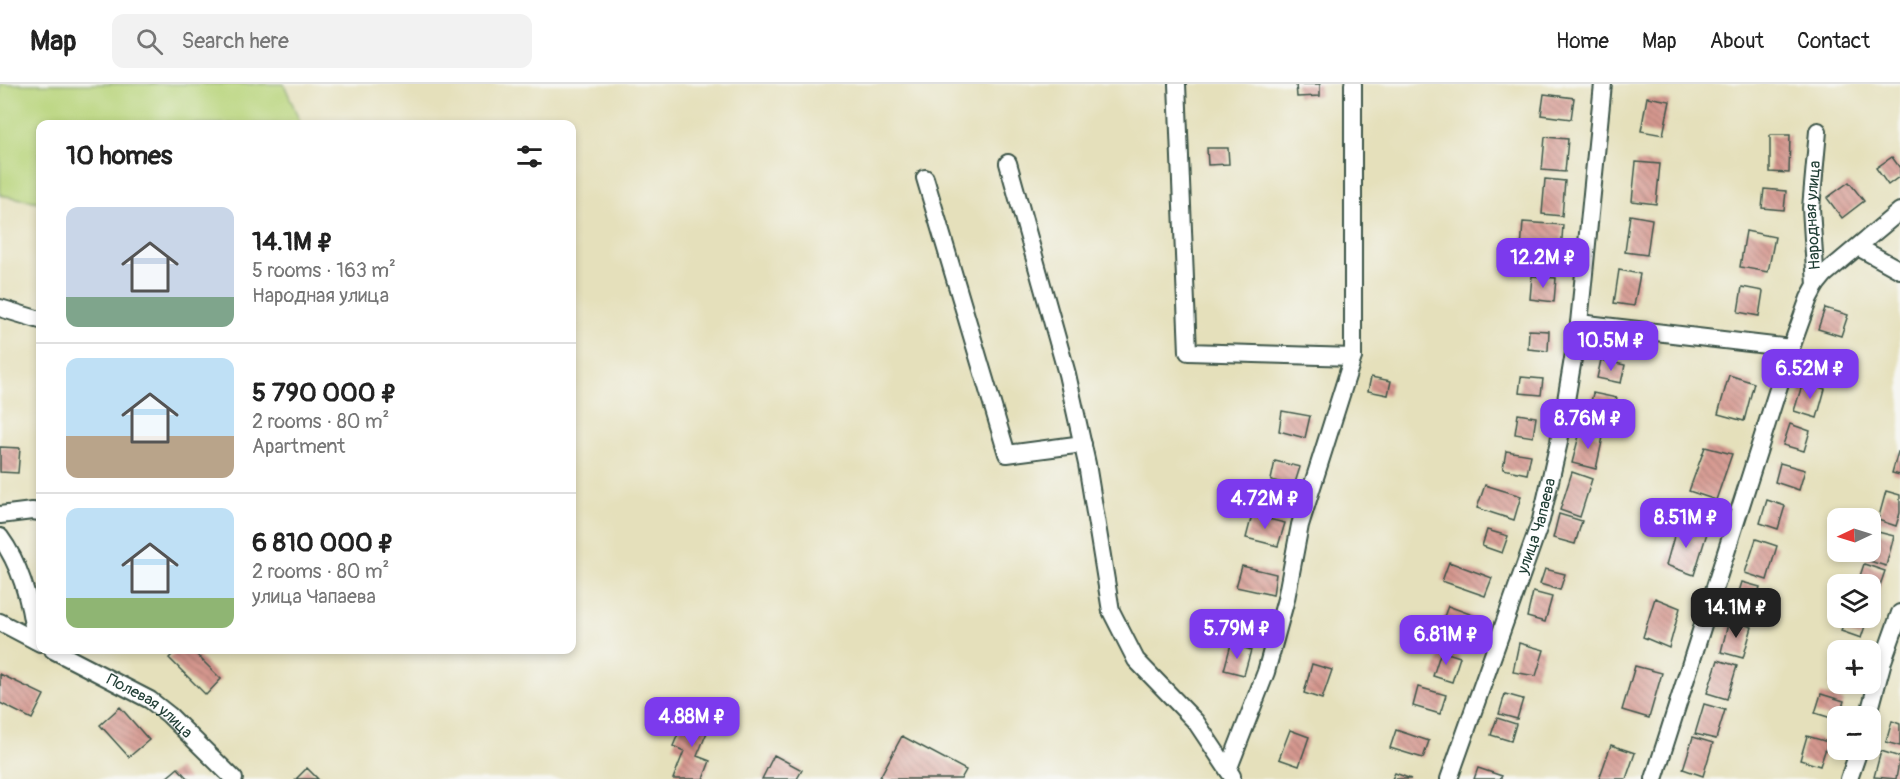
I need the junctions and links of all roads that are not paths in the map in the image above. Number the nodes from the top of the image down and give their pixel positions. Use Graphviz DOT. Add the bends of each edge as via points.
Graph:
graph roads {
  1 [pos="1178,84"];
  2 [pos="1353,84"];
  3 [pos="1603,84"];
  4 [pos="1818,131"];
  5 [pos="1008,163"];
  6 [pos="925,178"];
  7 [pos="1900,211"];
  8 [pos="1858,247"];
  9 [pos="1900,270"];
  10 [pos="1816,285"];
  11 [pos="0,308"];
  12 [pos="36,319"];
  13 [pos="1579,323"];
  14 [pos="1791,348"];
  15 [pos="1353,357"];
  16 [pos="1083,444"];
  17 [pos="36,512"];
  18 [pos="0,515"];
  19 [pos="0,537"];
  20 [pos="1900,613"];
  21 [pos="0,622"];
  22 [pos="36,631"];
  23 [pos="36,641"];
  24 [pos="61,654"];
  25 [pos="1871,706"];
  26 [pos="1856,760"];
  27 [pos="1231,774"];
  28 [pos="234,779"];
  29 [pos="1449,779"];
  30 [pos="1654,779"];
  31 [pos="1849,779"];
  1 -- 15 [label="street" via="1188,352"];
  2 -- 15 [label="street"];
  3 -- 13 [label="street, улица Чапаева"];
  4 -- 10 [label="street, Народная улица" via="1811,208"];
  5 -- 16 [label="street"];
  6 -- 16 [label="street" via="1007,454"];
  7 -- 8 [label="street"];
  8 -- 9 [label="street"];
  8 -- 10 [label="street"];
  10 -- 14 [label="street, Народная улица"];
  11 -- 12 [label="street"];
  13 -- 14 [label="street"];
  13 -- 29 [label="street, улица Чапаева" via="1541,520"];
  14 -- 30 [label="street, Народная улица"];
  15 -- 27 [label="street" via="1300,525 1286,599 1266,672"];
  16 -- 27 [label="street" via="1111,611 1136,660 1196,722"];
  17 -- 18 [label="street"];
  19 -- 22 [label="street" via="12,554"];
  20 -- 25 [label="street"];
  21 -- 23 [label="street"];
  24 -- 28 [label="street, Полевая улица" via="150,700"];
  26 -- 31 [label="street"];
}
